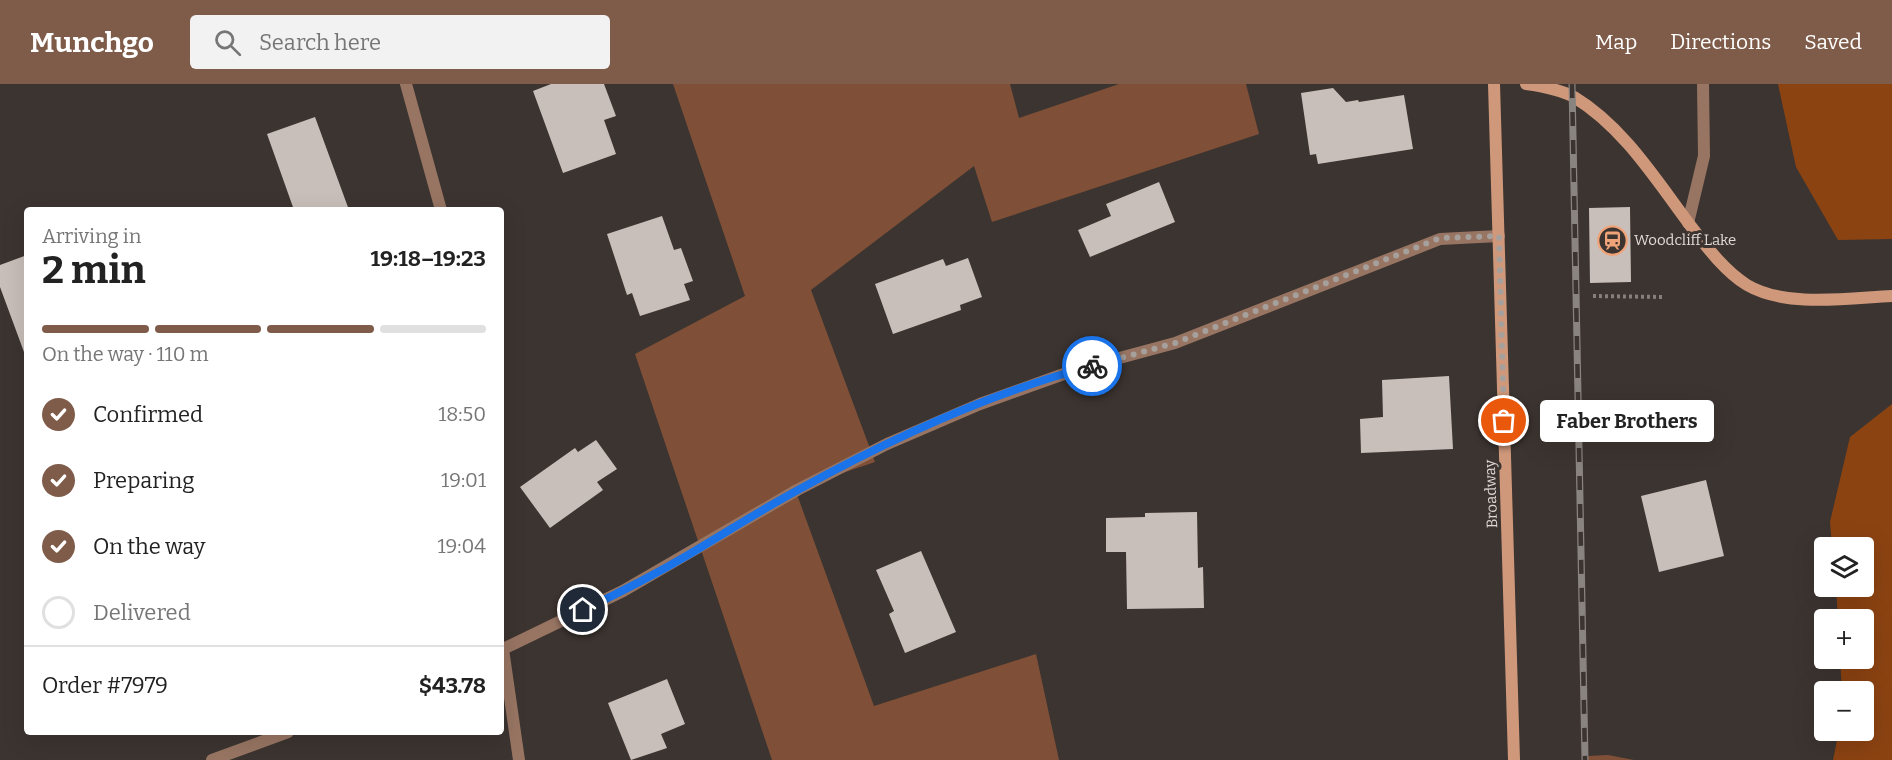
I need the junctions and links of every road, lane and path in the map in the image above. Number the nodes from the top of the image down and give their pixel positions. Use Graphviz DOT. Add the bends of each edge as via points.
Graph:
graph roads {
  1 [pos="406,84"];
  2 [pos="1494,84"];
  3 [pos="1526,84"];
  4 [pos="1703,84"];
  5 [pos="440,207"];
  6 [pos="1688,223"];
  7 [pos="1499,236"];
  8 [pos="1593,296"];
  9 [pos="1892,296"];
  10 [pos="1663,297"];
  11 [pos="504,649"];
  12 [pos="504,663"];
  13 [pos="280,735"];
  14 [pos="212,760"];
  15 [pos="519,760"];
  16 [pos="1514,760"];
  1 -- 5 [label="street"];
  2 -- 7 [label="street, Broadway"];
  3 -- 6 [label="street" via="1572,96 1602,117 1630,146"];
  4 -- 6 [label="street" via="1704,156"];
  6 -- 9 [label="street" via="1727,269 1748,285 1768,293 1801,299"];
  7 -- 11 [label="street" via="1440,238 1175,343 1075,370 980,404 887,444 797,490 623,591"];
  7 -- 16 [label="street, Broadway"];
  8 -- 10 [label="path"];
  12 -- 15 [label="street"];
  13 -- 14 [label="street"];
}
